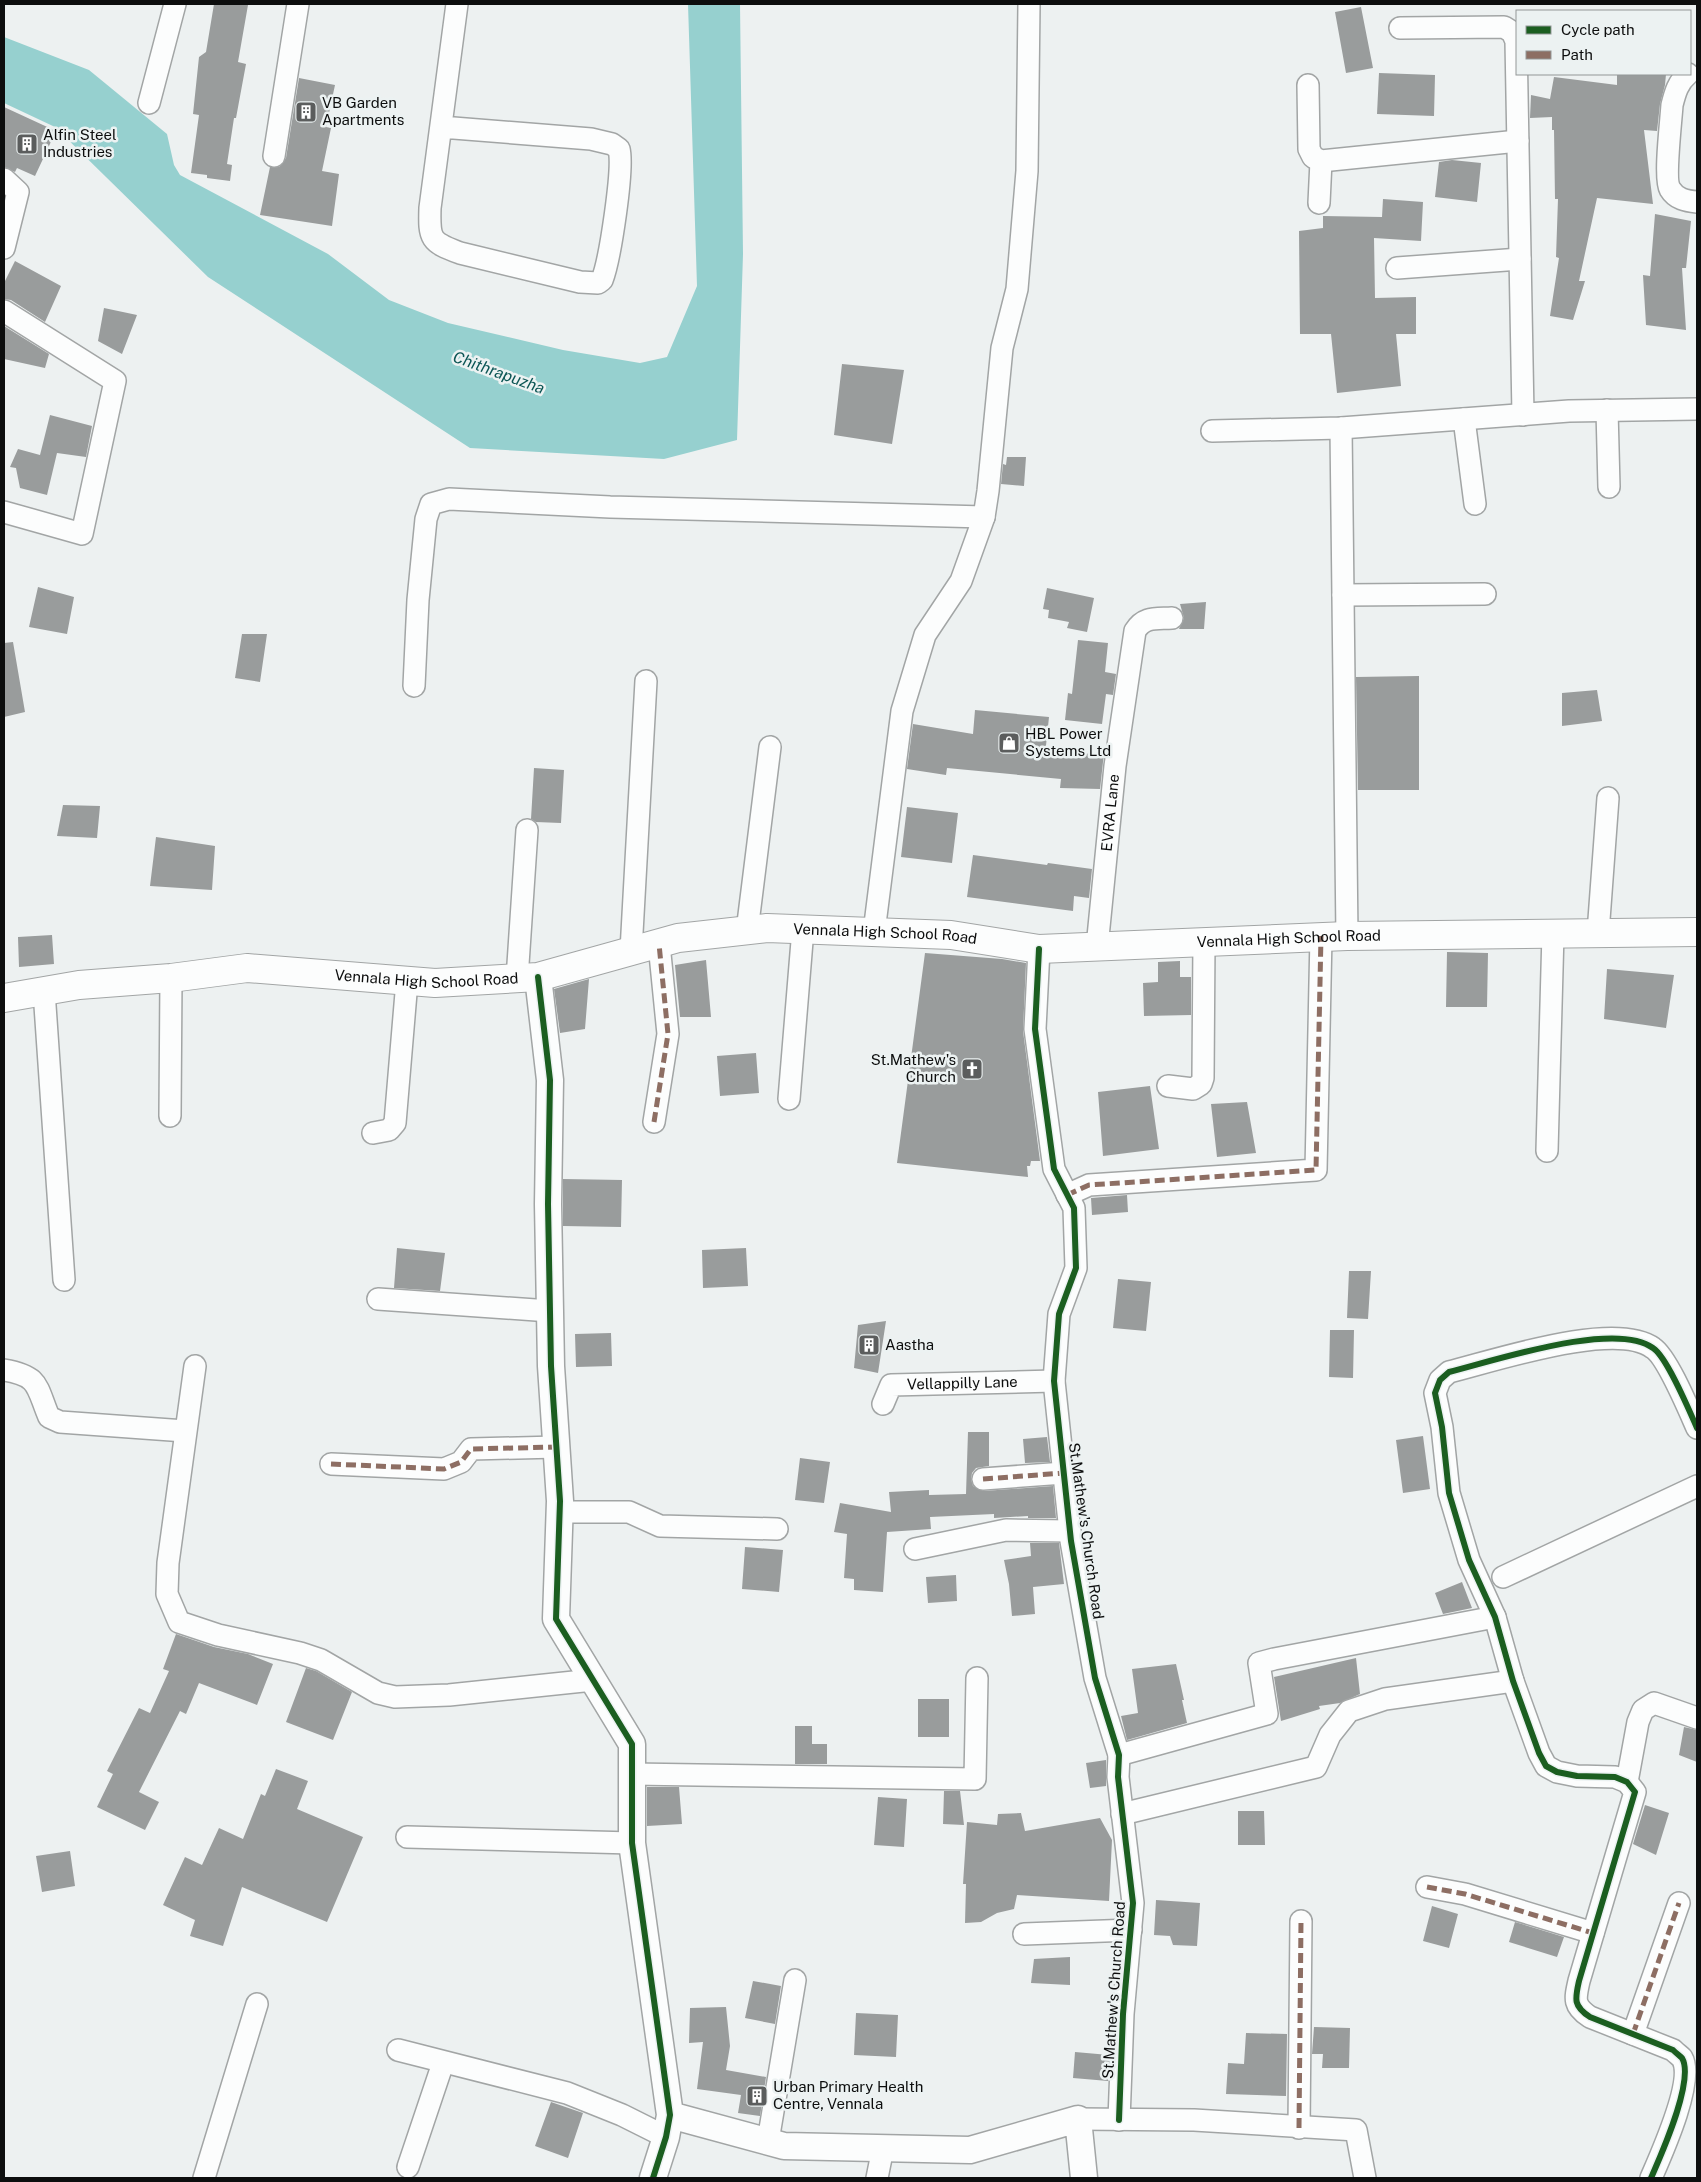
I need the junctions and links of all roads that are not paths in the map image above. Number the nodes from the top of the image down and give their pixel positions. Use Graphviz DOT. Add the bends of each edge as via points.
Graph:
graph roads {
  1 [pos="175,4"];
  2 [pos="298,4"];
  3 [pos="457,4"];
  4 [pos="1029,4"];
  5 [pos="1400,28"];
  6 [pos="1516,41"];
  7 [pos="1517,75"];
  8 [pos="1687,75"];
  9 [pos="1308,85"];
  10 [pos="149,103"];
  11 [pos="441,127"];
  12 [pos="1518,141"];
  13 [pos="274,156"];
  14 [pos="1321,161"];
  15 [pos="4,179"];
  16 [pos="1697,202"];
  17 [pos="1320,203"];
  18 [pos="4,248"];
  19 [pos="1520,259"];
  20 [pos="1397,268"];
  21 [pos="4,311"];
  22 [pos="1697,409"];
  23 [pos="1607,410"];
  24 [pos="1523,415"];
  25 [pos="1464,419"];
  26 [pos="1341,428"];
  27 [pos="1212,431"];
  28 [pos="1609,487"];
  29 [pos="1474,504"];
  30 [pos="4,512"];
  31 [pos="984,517"];
  32 [pos="1485,594"];
  33 [pos="1343,595"];
  34 [pos="1172,618"];
  35 [pos="646,681"];
  36 [pos="414,686"];
  37 [pos="770,747"];
  38 [pos="1608,798"];
  39 [pos="527,830"];
  40 [pos="803,929"];
  41 [pos="747,931"];
  42 [pos="874,932"];
  43 [pos="1697,932"];
  44 [pos="1553,933"];
  45 [pos="1598,933"];
  46 [pos="1334,936"];
  47 [pos="1204,941"];
  48 [pos="659,944"];
  49 [pos="1097,947"];
  50 [pos="1040,949"];
  51 [pos="631,951"];
  52 [pos="171,978"];
  53 [pos="528,978"];
  54 [pos="408,981"];
  55 [pos="44,991"];
  56 [pos="4,998"];
  57 [pos="1168,1086"];
  58 [pos="789,1099"];
  59 [pos="170,1116"];
  60 [pos="654,1122"];
  61 [pos="373,1133"];
  62 [pos="1547,1150"];
  63 [pos="1068,1195"];
  64 [pos="64,1280"];
  65 [pos="378,1299"];
  66 [pos="550,1311"];
  67 [pos="195,1366"];
  68 [pos="4,1370"];
  69 [pos="1054,1381"];
  70 [pos="884,1404"];
  71 [pos="1697,1428"];
  72 [pos="185,1431"];
  73 [pos="556,1447"];
  74 [pos="330,1464"];
  75 [pos="1064,1473"];
  76 [pos="983,1479"];
  77 [pos="1697,1486"];
  78 [pos="560,1512"];
  79 [pos="777,1529"];
  80 [pos="1070,1532"];
  81 [pos="915,1550"];
  82 [pos="1504,1577"];
  83 [pos="1495,1617"];
  84 [pos="977,1678"];
  85 [pos="593,1680"];
  86 [pos="1513,1681"];
  87 [pos="1697,1718"];
  88 [pos="1119,1755"];
  89 [pos="632,1774"];
  90 [pos="1627,1782"];
  91 [pos="1122,1814"];
  92 [pos="407,1837"];
  93 [pos="632,1843"];
  94 [pos="1427,1887"];
  95 [pos="1679,1903"];
  96 [pos="1301,1921"];
  97 [pos="1131,1930"];
  98 [pos="1593,1933"];
  99 [pos="1024,1934"];
  100 [pos="795,1980"];
  101 [pos="257,2004"];
  102 [pos="1633,2034"];
  103 [pos="398,2050"];
  104 [pos="1690,2056"];
  105 [pos="443,2063"];
  106 [pos="1078,2119"];
  107 [pos="1119,2120"];
  108 [pos="668,2126"];
  109 [pos="1299,2128"];
  110 [pos="768,2141"];
  111 [pos="883,2148"];
  112 [pos="408,2167"];
  113 [pos="204,2178"];
  114 [pos="653,2178"];
  115 [pos="877,2178"];
  116 [pos="1084,2178"];
  117 [pos="1365,2178"];
  118 [pos="1651,2178"];
  1 -- 10 [label="street"];
  2 -- 13 [label="street"];
  3 -- 11 [label="street"];
  4 -- 31 [label="street" via="1028,171 1017,289 1002,348"];
  5 -- 6 [label="street" via="1504,27 1512,32"];
  7 -- 12 [label="street"];
  8 -- 16 [label="street" via="1674,94 1668,182 1677,197"];
  9 -- 14 [label="street" via="1309,149 1313,157"];
  11 -- 11 [label="street" via="591,139 619,148 622,163 620,180 602,280 598,283 580,282 460,253 437,243 429,230"];
  12 -- 14 [label="street"];
  12 -- 19 [label="street"];
  14 -- 17 [label="street"];
  15 -- 18 [label="street" via="18,192"];
  19 -- 20 [label="street"];
  19 -- 24 [label="street"];
  21 -- 30 [label="street" via="114,381 82,534"];
  22 -- 23 [label="street"];
  23 -- 24 [label="street"];
  23 -- 28 [label="street"];
  24 -- 25 [label="street"];
  25 -- 26 [label="street"];
  25 -- 29 [label="street"];
  26 -- 27 [label="street"];
  26 -- 33 [label="street"];
  31 -- 36 [label="street" via="610,507 449,498 431,504 426,519"];
  31 -- 42 [label="street" via="961,581 925,635 902,711"];
  32 -- 33 [label="street"];
  33 -- 46 [label="street"];
  34 -- 49 [label="street, EVRA Lane" via="1148,619 1135,631 1115,766"];
  35 -- 51 [label="street"];
  37 -- 41 [label="street"];
  38 -- 45 [label="street"];
  39 -- 53 [label="street"];
  40 -- 41 [label="main road, Vennala High School Road"];
  40 -- 42 [label="main road, Vennala High School Road"];
  40 -- 58 [label="street"];
  41 -- 48 [label="main road, Vennala High School Road" via="678,938"];
  42 -- 50 [label="main road, Vennala High School Road" via="951,934"];
  43 -- 45 [label="main road, Vennala High School Road"];
  44 -- 45 [label="main road, Vennala High School Road"];
  44 -- 46 [label="main road, Vennala High School Road"];
  44 -- 62 [label="street"];
  46 -- 47 [label="main road, Vennala High School Road"];
  46 -- 63 [label="street" via="1316,1170 1088,1185"];
  47 -- 49 [label="main road, Vennala High School Road"];
  47 -- 57 [label="street" via="1203,1078 1201,1084 1193,1089"];
  48 -- 51 [label="main road, Vennala High School Road"];
  48 -- 60 [label="street" via="668,1034"];
  49 -- 50 [label="main road, Vennala High School Road"];
  50 -- 63 [label="street, St.Mathew's Church Road" via="1035,1029 1054,1169"];
  51 -- 53 [label="main road, Vennala High School Road"];
  52 -- 54 [label="main road, Vennala High School Road" via="247,968"];
  52 -- 55 [label="main road, Vennala High School Road"];
  52 -- 59 [label="street"];
  53 -- 54 [label="main road, Vennala High School Road" via="435,983"];
  53 -- 66 [label="street" via="550,1080"];
  54 -- 61 [label="street" via="395,1123 389,1130"];
  55 -- 56 [label="main road, Vennala High School Road"];
  55 -- 64 [label="street"];
  63 -- 69 [label="street, St.Mathew's Church Road" via="1074,1208 1076,1268 1059,1314"];
  65 -- 66 [label="street"];
  66 -- 73 [label="street"];
  67 -- 72 [label="street"];
  68 -- 72 [label="street" via="23,1373 35,1382 49,1417 60,1422"];
  69 -- 70 [label="street, Vellappilly Lane" via="891,1385"];
  69 -- 75 [label="street, St.Mathew's Church Road"];
  71 -- 83 [label="street" via="1663,1360 1654,1348 1636,1341 1588,1339 1449,1372 1440,1380 1435,1393 1450,1494 1469,1560"];
  72 -- 85 [label="street" via="166,1594 179,1622 321,1660 369,1688 395,1697 449,1695"];
  73 -- 74 [label="street" via="471,1448 461,1462 444,1470"];
  73 -- 78 [label="street"];
  75 -- 76 [label="street"];
  75 -- 80 [label="street, St.Mathew's Church Road"];
  77 -- 82 [label="street"];
  78 -- 79 [label="street" via="629,1512 660,1526"];
  78 -- 85 [label="street" via="556,1619"];
  80 -- 81 [label="street" via="1006,1530"];
  80 -- 88 [label="street, St.Mathew's Church Road" via="1095,1678"];
  83 -- 86 [label="street"];
  83 -- 88 [label="street" via="1259,1664 1267,1714"];
  84 -- 89 [label="street" via="975,1779"];
  85 -- 89 [label="street" via="632,1744"];
  86 -- 90 [label="street" via="1546,1766 1577,1776 1615,1777"];
  86 -- 91 [label="street" via="1385,1699 1349,1711 1330,1735 1316,1766"];
  87 -- 90 [label="street" via="1654,1703 1643,1710"];
  88 -- 91 [label="street, St.Mathew's Church Road"];
  89 -- 93 [label="street"];
  90 -- 98 [label="street" via="1635,1792 1632,1809"];
  91 -- 97 [label="street, St.Mathew's Church Road" via="1133,1904"];
  92 -- 93 [label="street"];
  93 -- 108 [label="street"];
  94 -- 98 [label="street" via="1465,1894"];
  95 -- 102 [label="street"];
  96 -- 109 [label="street"];
  97 -- 99 [label="street"];
  97 -- 107 [label="street, St.Mathew's Church Road" via="1123,2014"];
  98 -- 102 [label="street" via="1575,1998 1580,2010 1590,2017"];
  100 -- 110 [label="street"];
  101 -- 113 [label="street"];
  102 -- 104 [label="street"];
  103 -- 105 [label="street"];
  104 -- 118 [label="street" via="1684,2068 1685,2085"];
  105 -- 108 [label="street" via="510,2078 584,2099 622,2115"];
  105 -- 112 [label="street"];
  106 -- 107 [label="street"];
  106 -- 111 [label="street" via="970,2150"];
  106 -- 116 [label="street"];
  107 -- 109 [label="street" via="1194,2120"];
  108 -- 110 [label="street"];
  108 -- 114 [label="street"];
  109 -- 117 [label="street" via="1356,2130"];
  110 -- 111 [label="street" via="784,2146"];
  111 -- 115 [label="street"];
}
